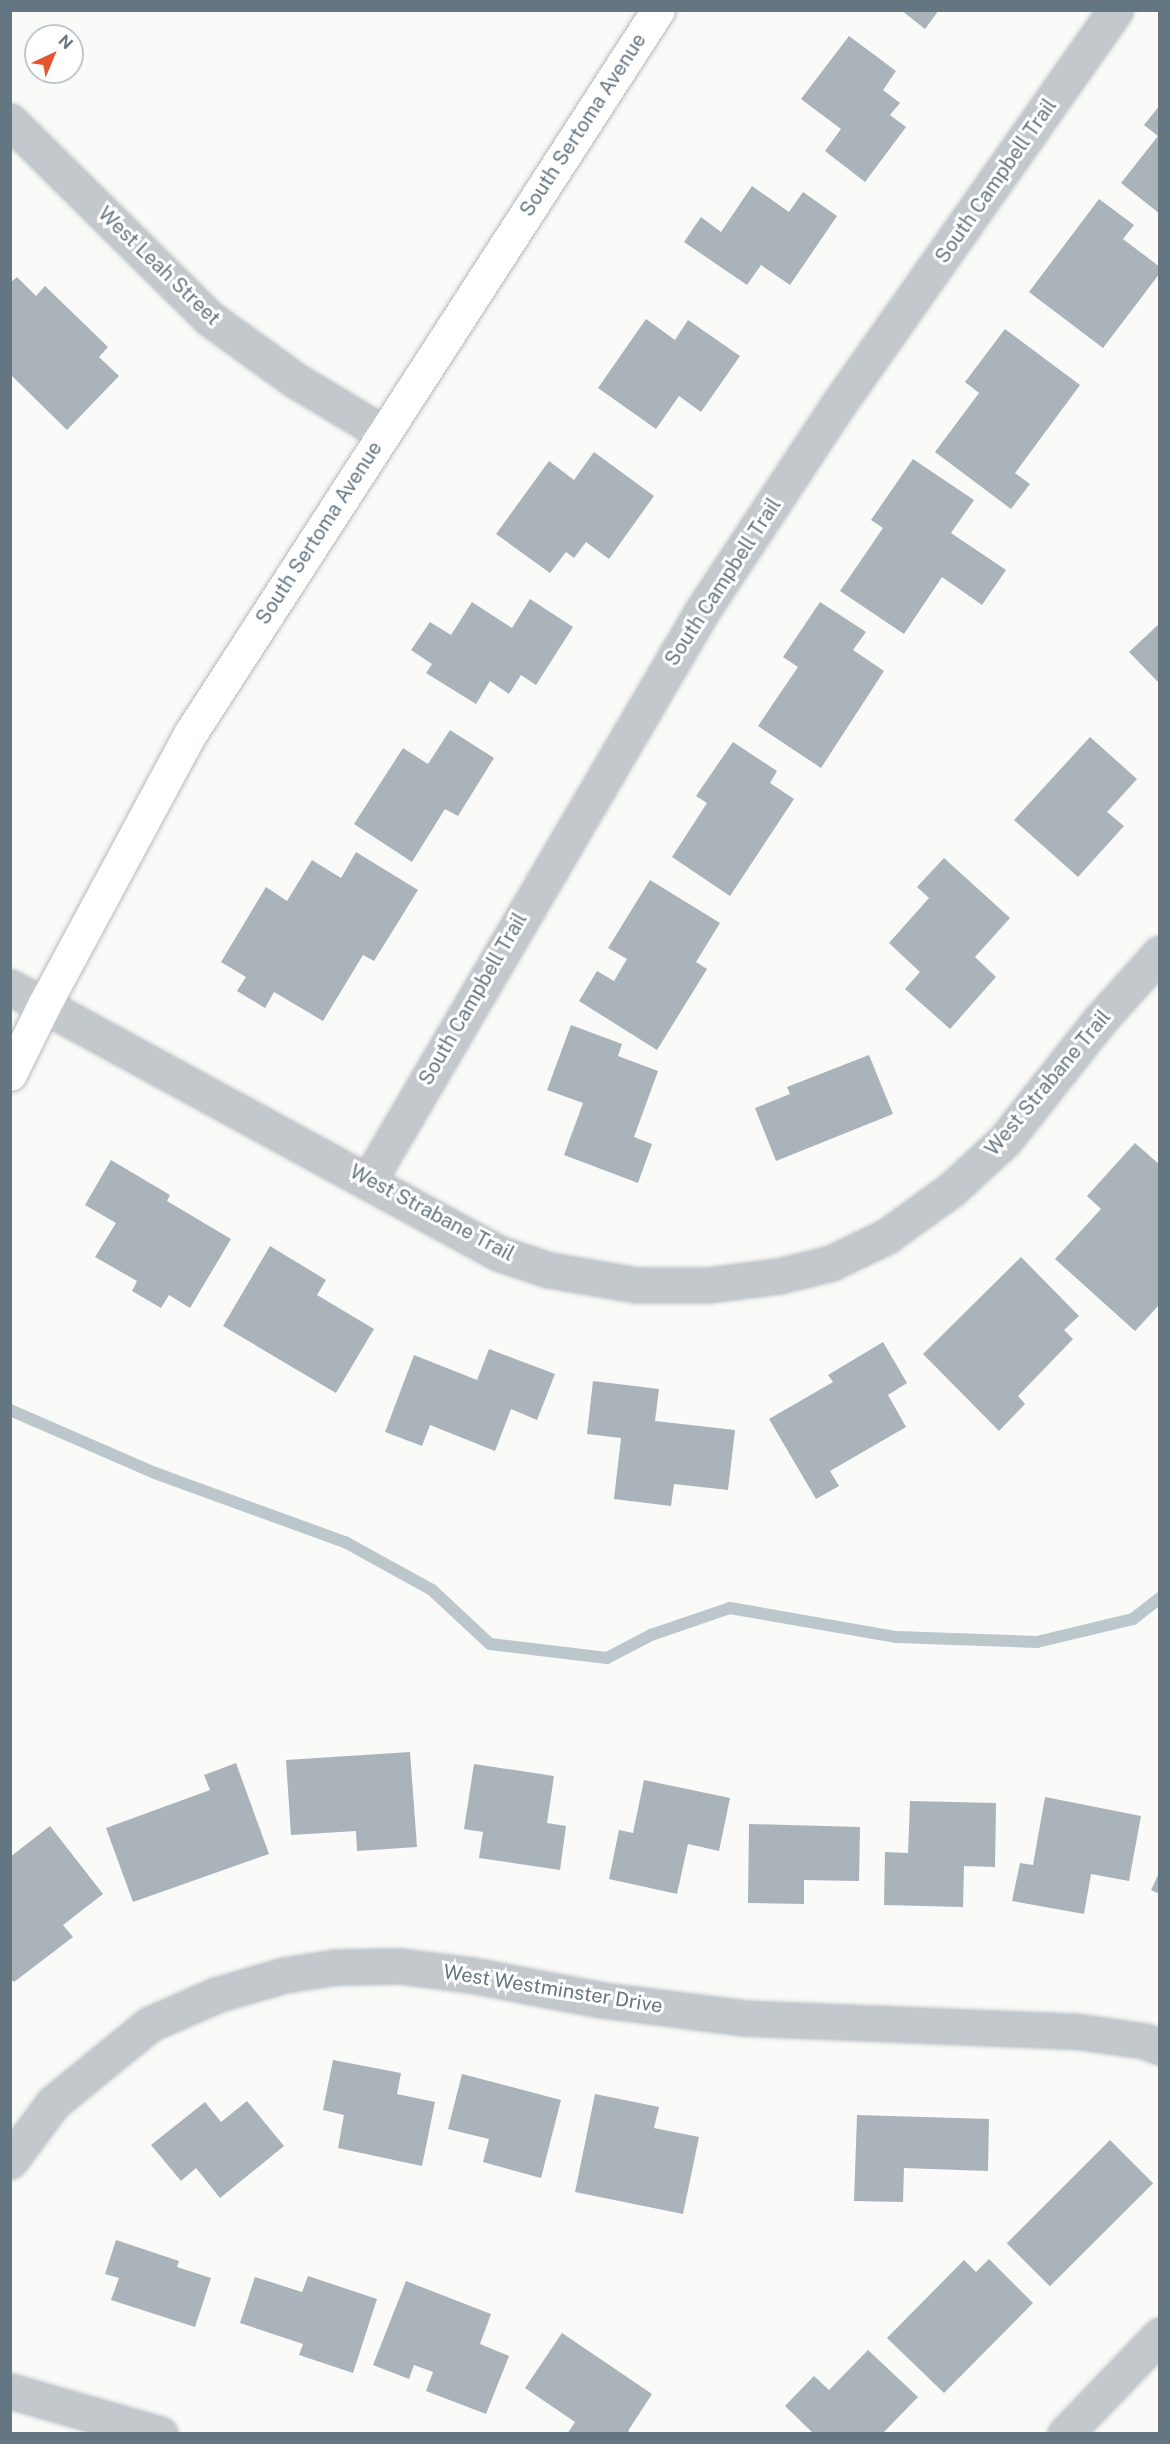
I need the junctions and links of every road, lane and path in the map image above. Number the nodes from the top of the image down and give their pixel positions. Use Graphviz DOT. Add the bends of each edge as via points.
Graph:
graph roads {
  1 [pos="658,10"];
  2 [pos="1116,10"];
  3 [pos="10,121"];
  4 [pos="383,433"];
  5 [pos="1160,953"];
  6 [pos="10,987"];
  7 [pos="44,1005"];
  8 [pos="10,1074"];
  9 [pos="369,1180"];
  10 [pos="1160,2047"];
  11 [pos="10,2161"];
  12 [pos="1160,2336"];
  13 [pos="10,2391"];
  14 [pos="160,2433"];
  15 [pos="1065,2433"];
  1 -- 4 [label="main road, South Sertoma Avenue"];
  2 -- 9 [label="street, South Campbell Trail" via="840,402 702,611"];
  3 -- 4 [label="street, West Leah Street" via="209,318 295,380"];
  4 -- 7 [label="main road, South Sertoma Avenue" via="190,734"];
  5 -- 9 [label="street, West Strabane Trail" via="1099,1021 1005,1140 952,1189 887,1236 831,1263 779,1276 708,1285 637,1285 549,1270 498,1253"];
  6 -- 7 [label="street, West Strabane Trail"];
  7 -- 8 [label="main road, South Sertoma Avenue"];
  7 -- 9 [label="street, West Strabane Trail"];
  10 -- 11 [label="street, West Westminster Drive" via="1145,2041 1074,2031 744,2018 602,2000 471,1974 400,1966 337,1967 216,1995 150,2024 53,2103"];
  12 -- 15 [label="street"];
  13 -- 14 [label="street"];
}
